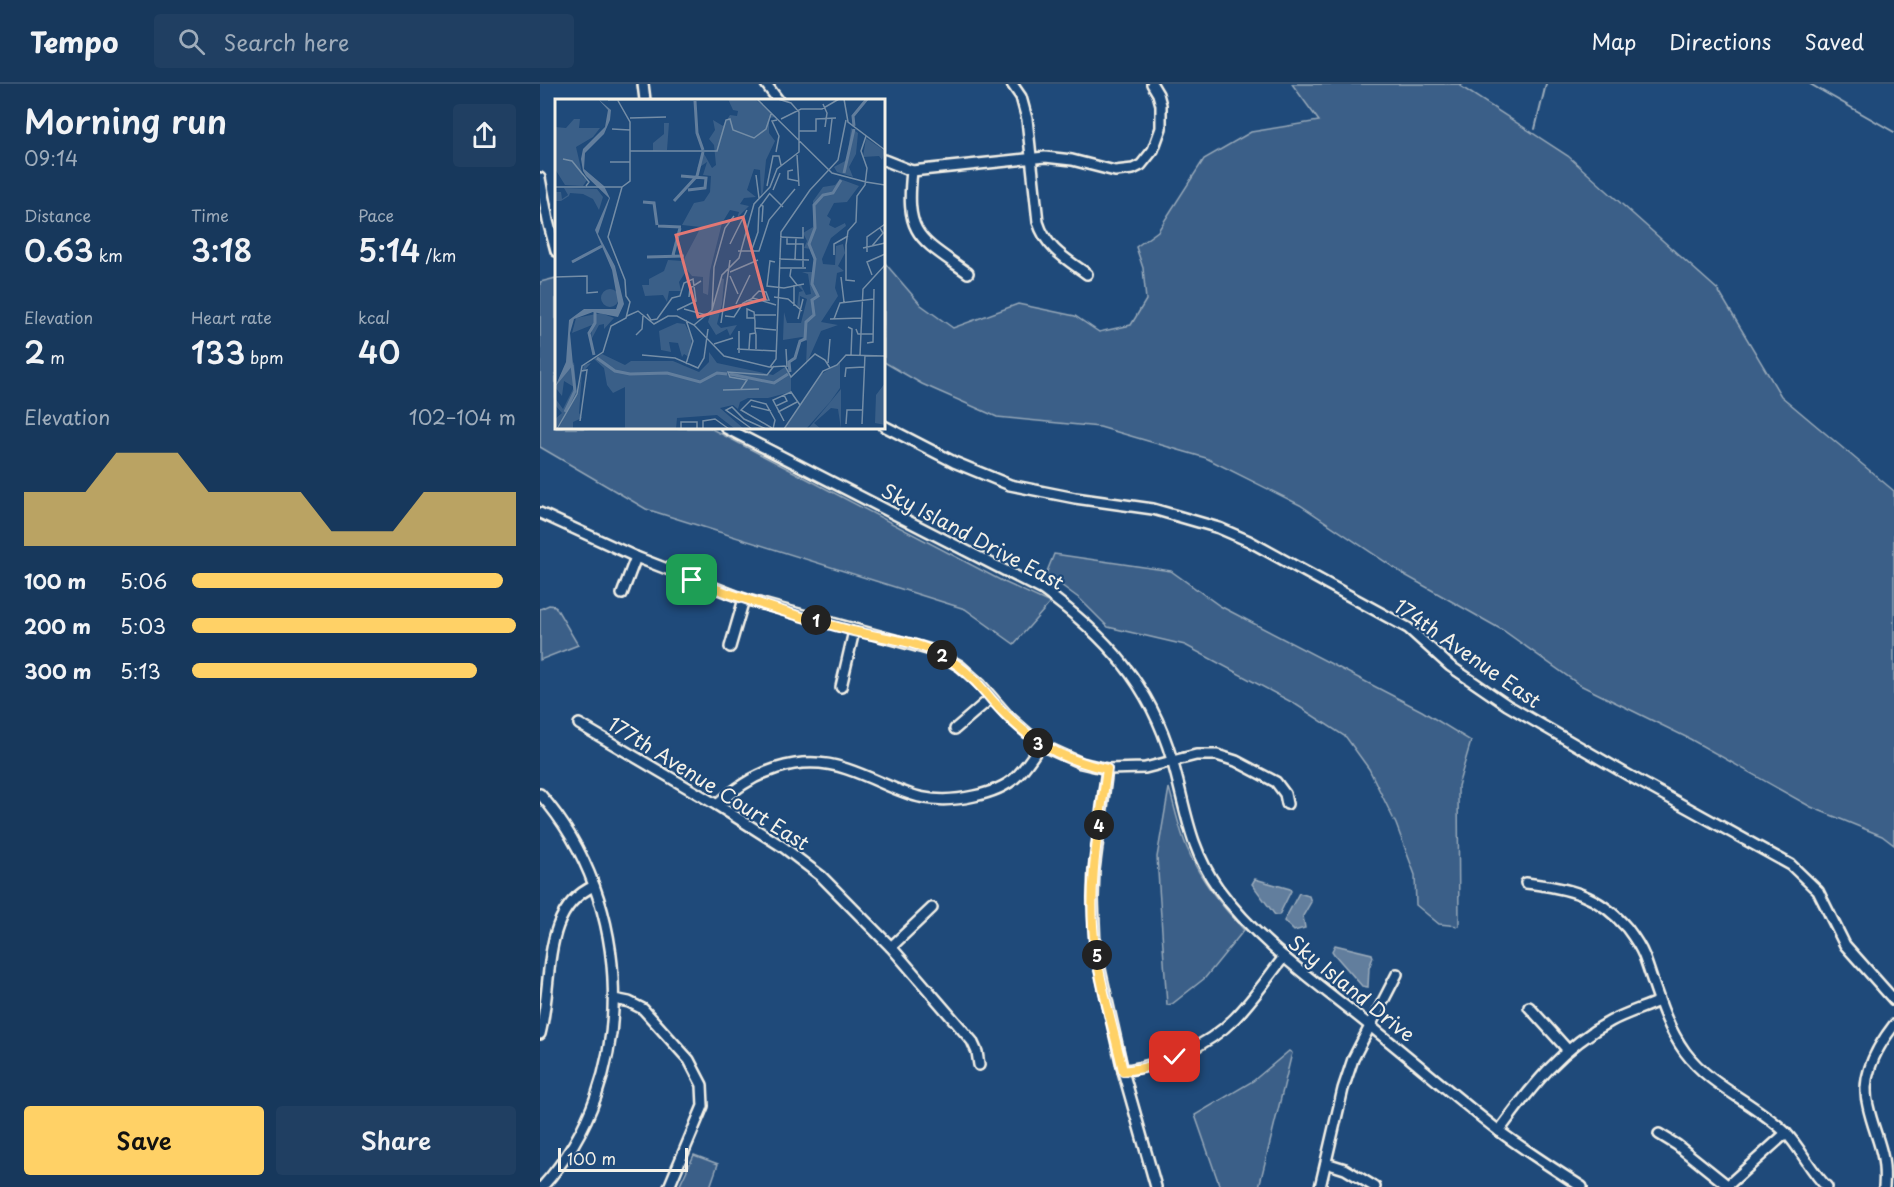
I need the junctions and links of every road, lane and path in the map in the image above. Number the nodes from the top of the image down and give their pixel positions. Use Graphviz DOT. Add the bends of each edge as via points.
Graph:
graph roads {
  1 [pos="643,84"];
  2 [pos="766,84"];
  3 [pos="1012,84"];
  4 [pos="1152,84"];
  5 [pos="645,99"];
  6 [pos="777,99"];
  7 [pos="1030,158"];
  8 [pos="885,160"];
  9 [pos="912,171"];
  10 [pos="540,178"];
  11 [pos="552,219"];
  12 [pos="555,243"];
  13 [pos="968,273"];
  14 [pos="1087,274"];
  15 [pos="885,427"];
  16 [pos="728,429"];
  17 [pos="540,513"];
  18 [pos="636,557"];
  19 [pos="622,594"];
  20 [pos="744,599"];
  21 [pos="854,631"];
  22 [pos="730,646"];
  23 [pos="841,687"];
  24 [pos="991,698"];
  25 [pos="579,724"];
  26 [pos="955,729"];
  27 [pos="1041,745"];
  28 [pos="1172,760"];
  29 [pos="1107,769"];
  30 [pos="540,794"];
  31 [pos="1287,804"];
  32 [pos="717,805"];
  33 [pos="1526,883"];
  34 [pos="594,886"];
  35 [pos="932,908"];
  36 [pos="891,947"];
  37 [pos="1284,957"];
  38 [pos="1397,974"];
  39 [pos="614,999"];
  40 [pos="1894,1000"];
  41 [pos="1659,1001"];
  42 [pos="1529,1007"];
  43 [pos="1894,1025"];
  44 [pos="1371,1026"];
  45 [pos="540,1034"];
  46 [pos="1567,1049"];
  47 [pos="979,1065"];
  48 [pos="1123,1071"];
  49 [pos="1499,1131"];
  50 [pos="1786,1133"];
  51 [pos="1659,1134"];
  52 [pos="1326,1163"];
  53 [pos="1727,1186"];
  54 [pos="542,1187"];
  55 [pos="669,1187"];
  56 [pos="1156,1187"];
  57 [pos="1320,1187"];
  58 [pos="1375,1187"];
  59 [pos="1582,1187"];
  60 [pos="1827,1187"];
  61 [pos="1884,1187"];
  1 -- 5 [label="street"];
  2 -- 6 [label="street"];
  3 -- 7 [label="street" via="1025,110"];
  4 -- 7 [label="street" via="1161,105 1161,128 1154,150 1141,165 1124,171 1060,158"];
  7 -- 9 [label="street"];
  7 -- 14 [label="street" via="1041,232 1056,252"];
  8 -- 9 [label="street"];
  9 -- 13 [label="street" via="909,207 916,229 927,243"];
  10 -- 11 [label="street"];
  11 -- 12 [label="street"];
  15 -- 40 [label="street, 174th Avenue East" via="1010,485 1153,509 1219,528 1408,628 1450,666 1507,705 1791,865 1818,891 1845,945"];
  16 -- 28 [label="street, Sky Island Drive East" via="1043,590 1066,607 1122,660 1155,714"];
  17 -- 18 [label="street"];
  18 -- 19 [label="street"];
  18 -- 20 [label="street"];
  20 -- 21 [label="street"];
  20 -- 22 [label="street"];
  21 -- 23 [label="street"];
  21 -- 24 [label="street" via="904,642 945,657 960,666"];
  24 -- 26 [label="street"];
  24 -- 27 [label="street"];
  25 -- 32 [label="street, 177th Avenue Court East"];
  27 -- 29 [label="street" via="1081,763"];
  27 -- 32 [label="street" via="1015,778 994,790 965,798 914,797 849,769 813,763 779,766 735,788"];
  28 -- 29 [label="street" via="1145,768"];
  28 -- 31 [label="street" via="1217,755 1236,761 1276,782"];
  28 -- 37 [label="street, Sky Island Drive" via="1191,837 1202,861 1240,917"];
  29 -- 48 [label="street" via="1094,870 1093,921 1095,947"];
  30 -- 34 [label="street" via="570,835"];
  32 -- 36 [label="street, 177th Avenue Court East" via="821,876"];
  33 -- 41 [label="street" via="1578,892 1617,916 1642,952"];
  34 -- 39 [label="street" via="608,930"];
  34 -- 45 [label="street" via="568,899 550,927 543,954"];
  35 -- 36 [label="street"];
  36 -- 47 [label="street, 177th Avenue Court East" via="972,1041"];
  37 -- 44 [label="street, Sky Island Drive"];
  37 -- 48 [label="street" via="1233,1020 1212,1036 1181,1055"];
  38 -- 44 [label="street"];
  39 -- 54 [label="street" via="611,1038 592,1102 572,1144"];
  39 -- 55 [label="street" via="643,1009 689,1060 702,1085 703,1106"];
  41 -- 46 [label="street" via="1612,1020"];
  41 -- 50 [label="street" via="1686,1053 1716,1083"];
  42 -- 46 [label="street"];
  43 -- 61 [label="street" via="1875,1055 1866,1088 1867,1105 1884,1158"];
  44 -- 49 [label="street, Sky Island Drive"];
  44 -- 52 [label="street" via="1353,1059 1343,1089"];
  46 -- 49 [label="street" via="1542,1074"];
  48 -- 56 [label="street"];
  49 -- 59 [label="street, Sky Island Drive"];
  50 -- 53 [label="street"];
  50 -- 60 [label="street"];
  51 -- 53 [label="street"];
  52 -- 57 [label="street"];
  52 -- 58 [label="street"];
}
